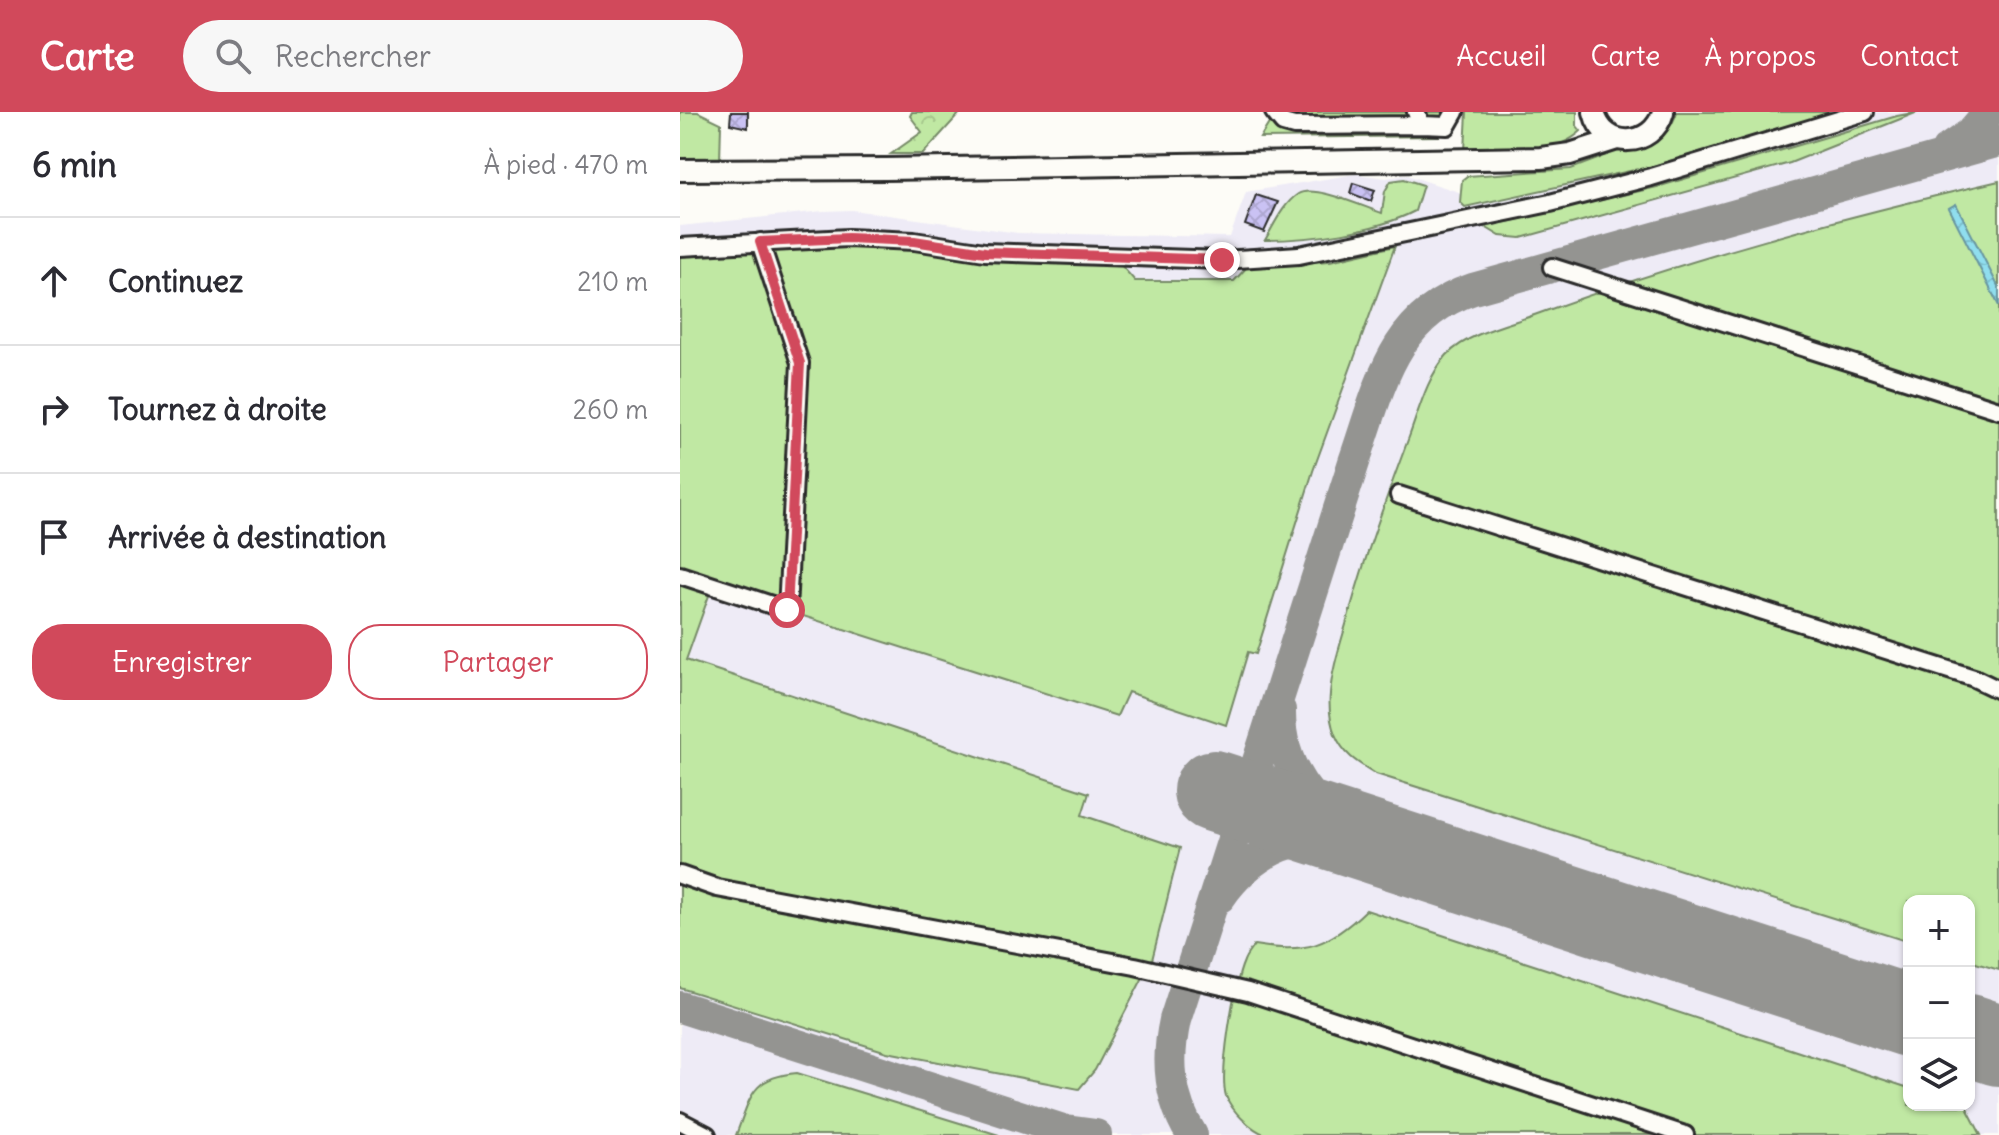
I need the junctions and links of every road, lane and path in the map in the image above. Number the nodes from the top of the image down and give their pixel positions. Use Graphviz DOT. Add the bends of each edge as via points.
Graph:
graph roads {
  1 [pos="1274,112"];
  2 [pos="1455,112"];
  3 [pos="1663,112"];
  4 [pos="1865,112"];
  5 [pos="1594,114"];
  6 [pos="1419,118"];
  7 [pos="1617,139"];
  8 [pos="1570,154"];
  9 [pos="680,170"];
  10 [pos="760,242"];
  11 [pos="680,247"];
  12 [pos="1552,267"];
  13 [pos="1999,410"];
  14 [pos="1399,495"];
  15 [pos="680,575"];
  16 [pos="1999,690"];
  17 [pos="680,875"];
  18 [pos="680,1121"];
  19 [pos="707,1135"];
  20 [pos="1685,1135"];
  1 -- 6 [label="lane" via="1294,126"];
  2 -- 6 [label="lane" via="1447,126"];
  3 -- 7 [label="main road" via="1646,137"];
  4 -- 10 [label="lane" via="1550,203 1299,255 1136,258 985,252 848,238"];
  5 -- 7 [label="main road" via="1603,130"];
  5 -- 8 [label="main road" via="1588,135"];
  7 -- 8 [label="main road"];
  8 -- 9 [label="main road"];
  10 -- 11 [label="lane"];
  10 -- 15 [label="lane" via="800,363 787,610"];
  12 -- 13 [label="lane"];
  14 -- 16 [label="lane"];
  17 -- 20 [label="lane" via="717,888 1248,992"];
  18 -- 19 [label="lane"];
}
